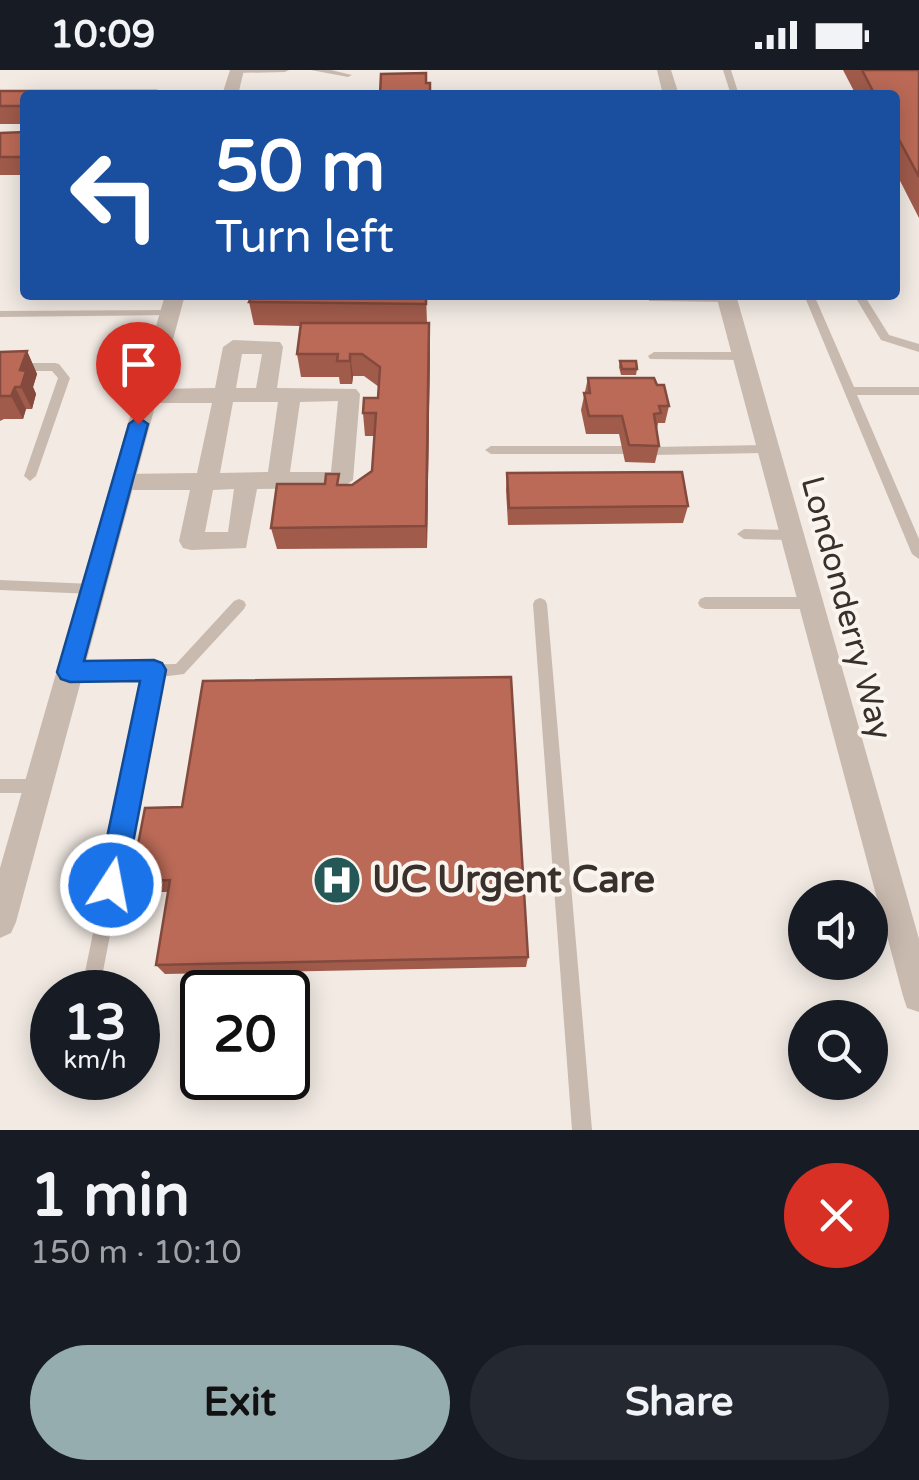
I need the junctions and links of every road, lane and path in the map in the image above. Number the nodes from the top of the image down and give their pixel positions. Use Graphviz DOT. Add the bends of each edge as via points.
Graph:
graph roads {
  1 [pos="237,70"];
  2 [pos="285,70"];
  3 [pos="314,70"];
  4 [pos="348,75"];
  5 [pos="728,300"];
  6 [pos="812,300"];
  7 [pos="862,300"];
  8 [pos="172,304"];
  9 [pos="0,314"];
  10 [pos="919,348"];
  11 [pos="654,356"];
  12 [pos="742,356"];
  13 [pos="0,367"];
  14 [pos="850,391"];
  15 [pos="919,391"];
  16 [pos="265,394"];
  17 [pos="290,394"];
  18 [pos="224,395"];
  19 [pos="146,396"];
  20 [pos="768,449"];
  21 [pos="491,450"];
  22 [pos="623,450"];
  23 [pos="653,450"];
  24 [pos="30,476"];
  25 [pos="278,480"];
  26 [pos="205,481"];
  27 [pos="247,481"];
  28 [pos="122,482"];
  29 [pos="744,534"];
  30 [pos="792,535"];
  31 [pos="919,554"];
  32 [pos="0,585"];
  33 [pos="92,589"];
  34 [pos="811,602"];
  35 [pos="705,603"];
  36 [pos="540,604"];
  37 [pos="239,605"];
  38 [pos="154,670"];
  39 [pos="70,672"];
  40 [pos="0,786"];
  41 [pos="38,786"];
  42 [pos="2,904"];
  43 [pos="94,970"];
  44 [pos="919,996"];
  45 [pos="582,1130"];
  1 -- 2 [label="lane"];
  3 -- 4 [label="lane"];
  5 -- 12 [label="street, Londonderry Way"];
  6 -- 14 [label="lane"];
  7 -- 10 [label="lane" via="886,338"];
  8 -- 9 [label="lane"];
  8 -- 19 [label="street"];
  11 -- 12 [label="lane"];
  12 -- 20 [label="street, Londonderry Way"];
  13 -- 24 [label="lane" via="54,367 64,378"];
  14 -- 15 [label="lane"];
  14 -- 31 [label="lane"];
  16 -- 17 [label="street"];
  16 -- 18 [label="street"];
  16 -- 18 [label="street" via="273,347 234,347"];
  17 -- 25 [label="street"];
  17 -- 25 [label="street" via="349,394 342,480"];
  18 -- 19 [label="street"];
  18 -- 26 [label="street"];
  19 -- 28 [label="street"];
  20 -- 23 [label="lane"];
  20 -- 30 [label="street, Londonderry Way"];
  21 -- 22 [label="lane"];
  25 -- 27 [label="street"];
  26 -- 27 [label="street"];
  26 -- 27 [label="street" via="191,541 238,541"];
  26 -- 28 [label="street"];
  28 -- 33 [label="street"];
  29 -- 30 [label="lane"];
  30 -- 34 [label="street, Londonderry Way"];
  32 -- 33 [label="lane"];
  33 -- 39 [label="street"];
  34 -- 35 [label="lane"];
  34 -- 44 [label="street, Londonderry Way"];
  36 -- 45 [label="lane"];
  37 -- 38 [label="lane" via="178,670"];
  38 -- 39 [label="lane"];
  38 -- 43 [label="lane"];
  39 -- 41 [label="street"];
  40 -- 41 [label="lane"];
  41 -- 42 [label="street"];
}
